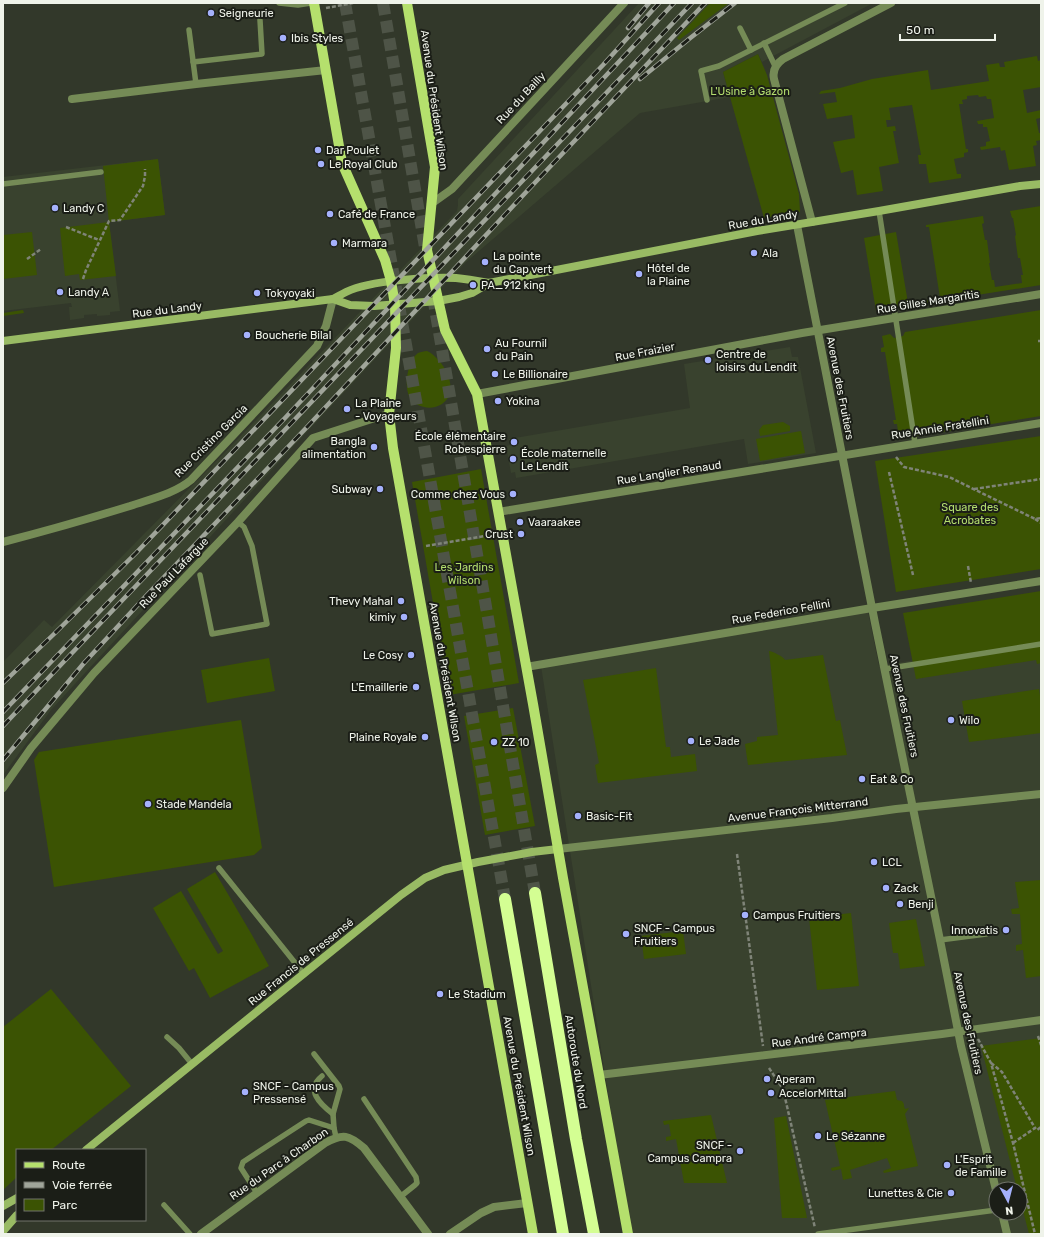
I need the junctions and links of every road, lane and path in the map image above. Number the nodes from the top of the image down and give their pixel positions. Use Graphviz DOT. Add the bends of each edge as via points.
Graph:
graph roads {
  1 [pos="279,3"];
  2 [pos="311,3"];
  3 [pos="314,3"];
  4 [pos="353,3"];
  5 [pos="407,3"];
  6 [pos="624,3"];
  7 [pos="845,3"];
  8 [pos="892,3"];
  9 [pos="326,8"];
  10 [pos="260,20"];
  11 [pos="740,28"];
  12 [pos="189,30"];
  13 [pos="764,44"];
  14 [pos="751,50"];
  15 [pos="193,62"];
  16 [pos="775,66"];
  17 [pos="326,70"];
  18 [pos="196,84"];
  19 [pos="72,99"];
  20 [pos="707,100"];
  21 [pos="145,169"];
  22 [pos="101,172"];
  23 [pos="3,184"];
  24 [pos="1041,184"];
  25 [pos="431,204"];
  26 [pos="879,211"];
  27 [pos="812,222"];
  28 [pos="797,225"];
  29 [pos="66,226"];
  30 [pos="99,240"];
  31 [pos="41,249"];
  32 [pos="27,259"];
  33 [pos="433,278"];
  34 [pos="83,279"];
  35 [pos="391,282"];
  36 [pos="489,283"];
  37 [pos="1041,294"];
  38 [pos="333,299"];
  39 [pos="438,301"];
  40 [pos="395,305"];
  41 [pos="896,318"];
  42 [pos="818,331"];
  43 [pos="3,341"];
  44 [pos="477,394"];
  45 [pos="389,414"];
  46 [pos="1041,423"];
  47 [pos="915,443"];
  48 [pos="842,456"];
  49 [pos="896,457"];
  50 [pos="889,472"];
  51 [pos="1041,479"];
  52 [pos="973,489"];
  53 [pos="498,512"];
  54 [pos="1041,518"];
  55 [pos="1035,519"];
  56 [pos="238,522"];
  57 [pos="1041,523"];
  58 [pos="491,535"];
  59 [pos="3,542"];
  60 [pos="426,546"];
  61 [pos="968,566"];
  62 [pos="200,575"];
  63 [pos="913,575"];
  64 [pos="971,581"];
  65 [pos="1041,581"];
  66 [pos="873,608"];
  67 [pos="1041,644"];
  68 [pos="526,667"];
  69 [pos="885,669"];
  70 [pos="3,788"];
  71 [pos="1041,794"];
  72 [pos="913,807"];
  73 [pos="558,849"];
  74 [pos="737,854"];
  75 [pos="467,864"];
  76 [pos="219,868"];
  77 [pos="535,893"];
  78 [pos="505,899"];
  79 [pos="986,934"];
  80 [pos="940,940"];
  81 [pos="304,974"];
  82 [pos="1041,1020"];
  83 [pos="958,1032"];
  84 [pos="1038,1036"];
  85 [pos="168,1037"];
  86 [pos="976,1037"];
  87 [pos="1041,1045"];
  88 [pos="314,1054"];
  89 [pos="765,1056"];
  90 [pos="991,1063"];
  91 [pos="192,1064"];
  92 [pos="769,1068"];
  93 [pos="599,1075"];
  94 [pos="322,1076"];
  95 [pos="364,1099"];
  96 [pos="333,1114"];
  97 [pos="1041,1127"];
  98 [pos="334,1128"];
  99 [pos="1036,1128"];
  100 [pos="336,1137"];
  101 [pos="1013,1143"];
  102 [pos="87,1149"];
  103 [pos="994,1181"];
  104 [pos="257,1193"];
  105 [pos="400,1197"];
  106 [pos="16,1199"];
  107 [pos="527,1203"];
  108 [pos="164,1205"];
  109 [pos="3,1206"];
  110 [pos="988,1211"];
  111 [pos="16,1216"];
  112 [pos="1004,1221"];
  113 [pos="3,1231"];
  114 [pos="190,1234"];
  115 [pos="201,1234"];
  116 [pos="428,1234"];
  117 [pos="450,1234"];
  118 [pos="533,1234"];
  119 [pos="563,1234"];
  120 [pos="594,1234"];
  121 [pos="628,1234"];
  122 [pos="817,1234"];
  123 [pos="1007,1234"];
  124 [pos="1035,1234"];
  1 -- 2 [label="lane"];
  3 -- 17 [label="main road, Avenue du Président Wilson"];
  4 -- 9 [label="path"];
  5 -- 25 [label="main road, Avenue du Président Wilson" via="435,168"];
  6 -- 25 [label="street, Rue du Bailly" via="452,189"];
  7 -- 13 [label="lane"];
  8 -- 16 [label="street" via="783,58"];
  10 -- 15 [label="lane" via="262,54"];
  11 -- 14 [label="lane"];
  12 -- 15 [label="lane"];
  13 -- 14 [label="lane"];
  13 -- 16 [label="lane"];
  14 -- 20 [label="lane" via="719,66 701,71"];
  15 -- 18 [label="lane"];
  16 -- 27 [label="street" via="773,76"];
  17 -- 18 [label="street"];
  17 -- 35 [label="main road, Avenue du Président Wilson" via="342,163 384,256"];
  18 -- 19 [label="street"];
  21 -- 30 [label="path" via="143,186 120,220 109,221"];
  22 -- 23 [label="lane"];
  24 -- 26 [label="main road, Rue du Landy"];
  25 -- 33 [label="main road, Avenue du Président Wilson" via="427,250"];
  26 -- 27 [label="main road, Rue du Landy"];
  26 -- 41 [label="lane"];
  27 -- 28 [label="main road, Rue du Landy"];
  28 -- 36 [label="main road, Rue du Landy"];
  28 -- 42 [label="street, Avenue des Fruitiers"];
  29 -- 30 [label="path"];
  30 -- 34 [label="path"];
  31 -- 32 [label="path"];
  33 -- 35 [label="main road, Rue du Landy"];
  33 -- 36 [label="main road, Rue du Landy" via="457,278"];
  33 -- 39 [label="main road, Avenue du Président Wilson"];
  35 -- 38 [label="main road, Rue du Landy" via="347,291"];
  35 -- 40 [label="main road, Avenue du Président Wilson"];
  36 -- 39 [label="main road, Rue du Landy" via="472,293"];
  37 -- 41 [label="street, Rue Gilles Margaritis"];
  38 -- 40 [label="main road, Rue du Landy" via="350,304"];
  38 -- 43 [label="main road, Rue du Landy"];
  38 -- 59 [label="street, Rue Cristino Garcia" via="318,346 185,485 76,523"];
  39 -- 40 [label="main road, Rue du Landy"];
  39 -- 44 [label="main road, Avenue du Président Wilson" via="445,330"];
  40 -- 45 [label="main road, Avenue du Président Wilson" via="396,348"];
  41 -- 42 [label="street, Rue Gilles Margaritis"];
  41 -- 47 [label="lane"];
  42 -- 44 [label="street, Rue Fraizier"];
  42 -- 48 [label="street, Avenue des Fruitiers"];
  44 -- 53 [label="main road, Avenue du Président Wilson"];
  45 -- 56 [label="street, Rue Paul Lafargue" via="313,438"];
  45 -- 75 [label="main road, Avenue du Président Wilson" via="392,448"];
  46 -- 47 [label="street, Rue Annie Fratellini"];
  47 -- 48 [label="street, Rue Annie Fratellini"];
  48 -- 53 [label="street, Rue Langlier Renaud"];
  48 -- 66 [label="street, Avenue des Fruitiers"];
  49 -- 52 [label="path" via="904,467 949,477"];
  50 -- 63 [label="path"];
  51 -- 52 [label="path"];
  52 -- 55 [label="path"];
  53 -- 68 [label="main road, Avenue du Président Wilson"];
  54 -- 55 [label="path"];
  55 -- 57 [label="path"];
  56 -- 62 [label="lane" via="244,527 252,546 267,624 212,634"];
  56 -- 70 [label="street, Rue Paul Lafargue" via="94,673 31,748"];
  58 -- 60 [label="path"];
  61 -- 64 [label="path"];
  65 -- 66 [label="street, Rue Federico Fellini"];
  66 -- 68 [label="street, Rue Federico Fellini"];
  66 -- 69 [label="street, Avenue des Fruitiers"];
  67 -- 69 [label="lane"];
  68 -- 73 [label="main road, Avenue du Président Wilson"];
  69 -- 72 [label="street, Avenue des Fruitiers"];
  71 -- 72 [label="street, Avenue François Mitterrand"];
  72 -- 73 [label="street, Avenue François Mitterrand"];
  72 -- 80 [label="street, Avenue des Fruitiers"];
  73 -- 75 [label="main road, Rue Francis de Pressensé"];
  73 -- 93 [label="main road, Avenue du Président Wilson"];
  74 -- 89 [label="path"];
  75 -- 81 [label="main road, Rue Francis de Pressensé" via="425,878"];
  75 -- 107 [label="main road, Avenue du Président Wilson"];
  76 -- 81 [label="lane"];
  77 -- 120 [label="highway, Autoroute du Nord"];
  78 -- 119 [label="highway"];
  79 -- 80 [label="lane"];
  80 -- 83 [label="street, Avenue des Fruitiers"];
  81 -- 91 [label="main road, Rue Francis de Pressensé"];
  82 -- 83 [label="street, Rue André Campra"];
  83 -- 89 [label="street, Rue André Campra"];
  83 -- 103 [label="street, Avenue des Fruitiers"];
  84 -- 87 [label="path"];
  85 -- 91 [label="lane"];
  86 -- 90 [label="path"];
  88 -- 96 [label="lane" via="339,1086 340,1091"];
  89 -- 93 [label="street, Rue André Campra"];
  90 -- 99 [label="path" via="1002,1072"];
  90 -- 101 [label="path"];
  91 -- 102 [label="main road, Rue Francis de Pressensé"];
  92 -- 122 [label="path" via="783,1089"];
  93 -- 121 [label="main road, Avenue du Président Wilson"];
  94 -- 96 [label="lane" via="316,1080 314,1091 325,1108"];
  95 -- 105 [label="lane" via="416,1177 417,1183"];
  96 -- 98 [label="lane"];
  97 -- 99 [label="path"];
  98 -- 100 [label="lane"];
  98 -- 104 [label="lane" via="306,1121 243,1162 242,1168"];
  99 -- 101 [label="path"];
  100 -- 104 [label="street, Rue du Parc à Charbon"];
  100 -- 105 [label="street, Rue du Parc à Charbon" via="355,1140 364,1148"];
  101 -- 124 [label="path"];
  104 -- 115 [label="street, Rue du Parc à Charbon"];
  105 -- 116 [label="street, Rue du Parc à Charbon"];
  106 -- 109 [label="main road"];
  107 -- 117 [label="street" via="494,1207"];
  107 -- 118 [label="main road, Avenue du Président Wilson"];
  108 -- 114 [label="lane"];
  110 -- 122 [label="lane"];
  111 -- 113 [label="main road"];
  112 -- 123 [label="street"];
}
